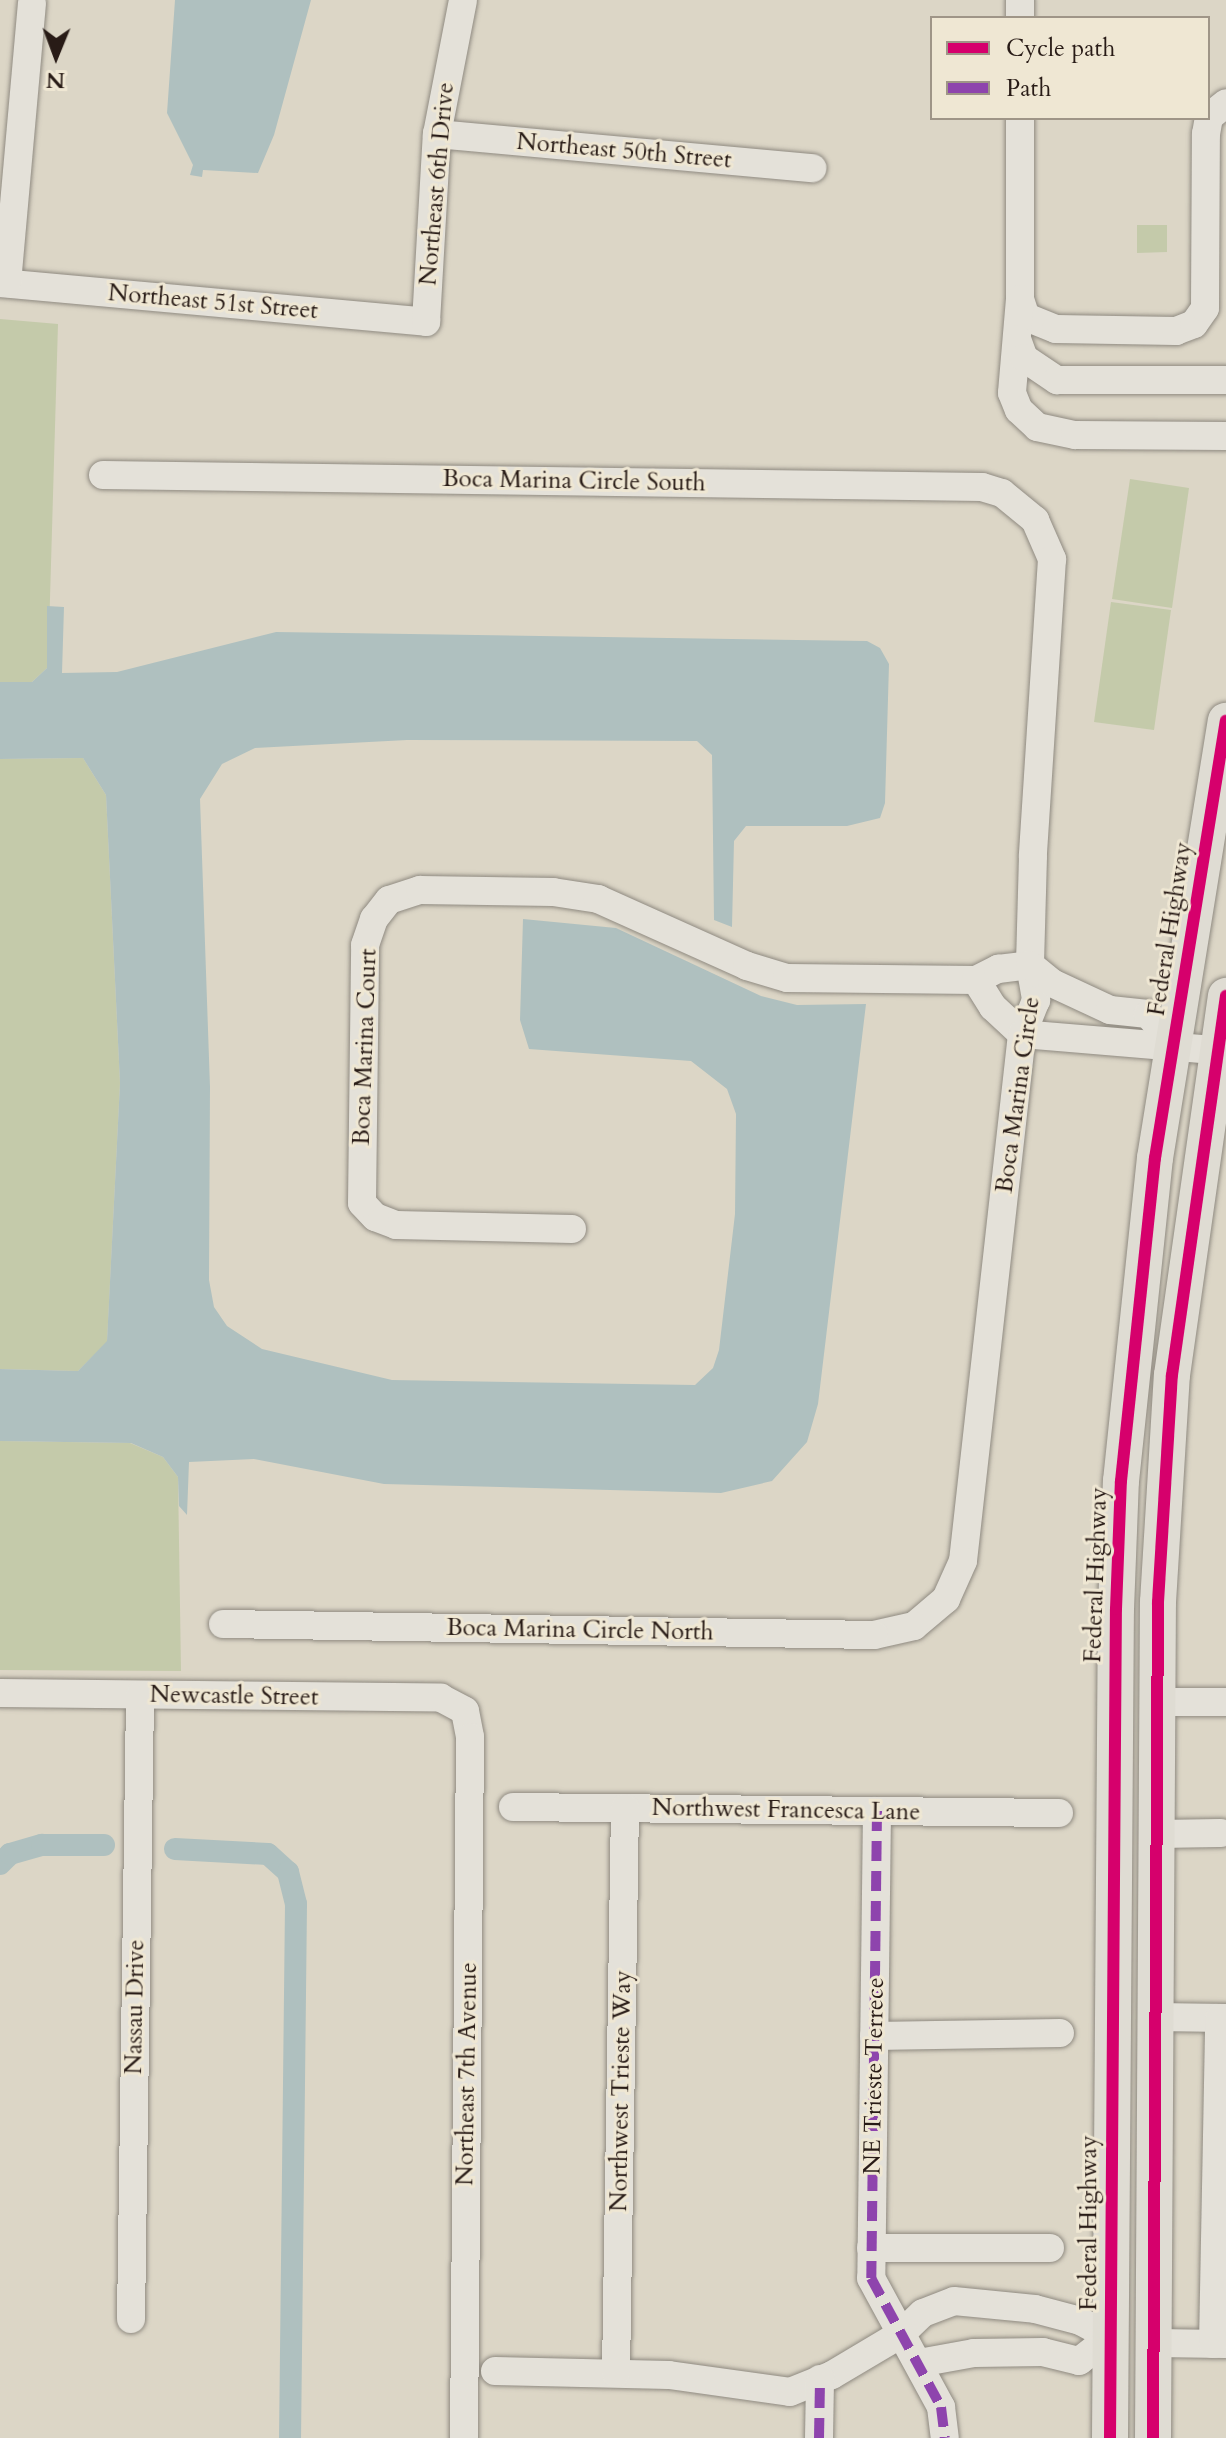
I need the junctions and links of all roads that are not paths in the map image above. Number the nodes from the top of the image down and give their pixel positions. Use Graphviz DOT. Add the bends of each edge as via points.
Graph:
graph roads {
  1 [pos="463,0"];
  2 [pos="32,3"];
  3 [pos="1226,103"];
  4 [pos="1210,116"];
  5 [pos="1020,120"];
  6 [pos="1209,120"];
  7 [pos="437,134"];
  8 [pos="812,168"];
  9 [pos="3,283"];
  10 [pos="1020,299"];
  11 [pos="426,322"];
  12 [pos="1017,339"];
  13 [pos="1226,380"];
  14 [pos="1226,436"];
  15 [pos="103,475"];
  16 [pos="1035,520"];
  17 [pos="1226,721"];
  18 [pos="1030,965"];
  19 [pos="976,980"];
  20 [pos="1226,996"];
  21 [pos="1022,1034"];
  22 [pos="1173,1044"];
  23 [pos="1221,1051"];
  24 [pos="572,1229"];
  25 [pos="1116,1609"];
  26 [pos="932,1615"];
  27 [pos="223,1624"];
  28 [pos="0,1693"];
  29 [pos="140,1695"];
  30 [pos="1115,1697"];
  31 [pos="1158,1702"];
  32 [pos="1226,1702"];
  33 [pos="465,1711"];
  34 [pos="1157,1791"];
  35 [pos="513,1807"];
  36 [pos="625,1808"];
  37 [pos="877,1811"];
  38 [pos="1059,1813"];
  39 [pos="1221,1833"];
  40 [pos="1157,1834"];
  41 [pos="1156,2017"];
  42 [pos="1222,2018"];
  43 [pos="1060,2033"];
  44 [pos="874,2036"];
  45 [pos="1222,2077"];
  46 [pos="871,2248"];
  47 [pos="1050,2248"];
  48 [pos="1111,2261"];
  49 [pos="1220,2287"];
  50 [pos="131,2319"];
  51 [pos="901,2334"];
  52 [pos="1110,2337"];
  53 [pos="1154,2343"];
  54 [pos="1220,2344"];
  55 [pos="919,2363"];
  56 [pos="495,2371"];
  57 [pos="616,2373"];
  58 [pos="820,2379"];
  59 [pos="1153,2437"];
  60 [pos="464,2438"];
  61 [pos="819,2438"];
  62 [pos="945,2438"];
  63 [pos="1110,2438"];
  1 -- 7 [label="street, Northeast 6th Drive"];
  2 -- 9 [label="street"];
  3 -- 4 [label="street"];
  5 -- 10 [label="street"];
  6 -- 10 [label="street" via="1205,308 1194,324 1176,331 1056,329 1026,317"];
  7 -- 8 [label="street, Northeast 50th Street"];
  7 -- 11 [label="street, Northeast 6th Drive"];
  9 -- 11 [label="street, Northeast 51st Street"];
  10 -- 12 [label="street"];
  12 -- 13 [label="street" via="1024,358 1057,380"];
  12 -- 14 [label="street" via="1012,393 1019,410 1037,427 1075,435"];
  15 -- 16 [label="street, Boca Marina Circle South" via="982,487 1011,499"];
  16 -- 18 [label="street, Boca Marina Circle" via="1049,548 1053,579"];
  17 -- 22 [label="main road, Federal Highway"];
  18 -- 19 [label="street, Boca Marina Court" via="998,969"];
  18 -- 21 [label="street, Boca Marina Circle" via="1036,1000"];
  18 -- 22 [label="street" via="1052,983 1110,1010 1148,1014"];
  19 -- 21 [label="street" via="993,1007"];
  19 -- 24 [label="street, Boca Marina Court" via="787,978 747,966 620,905 553,892 420,890 389,900 374,919 365,945 362,1203 375,1217 396,1225"];
  20 -- 23 [label="main road"];
  21 -- 22 [label="street" via="1143,1048"];
  21 -- 26 [label="street, Boca Marina Circle" via="963,1561 957,1581"];
  22 -- 23 [label="street"];
  22 -- 25 [label="main road, Federal Highway" via="1130,1370"];
  23 -- 31 [label="main road" via="1172,1375 1158,1602"];
  25 -- 30 [label="main road, Federal Highway"];
  25 -- 31 [label="main road" via="1134,1666"];
  26 -- 27 [label="street, Boca Marina Circle North" via="894,1633 874,1635"];
  28 -- 29 [label="street, Newcastle Street"];
  29 -- 33 [label="street, Newcastle Street" via="441,1698"];
  29 -- 50 [label="street, Nassau Drive"];
  30 -- 34 [label="main road" via="1139,1733"];
  30 -- 48 [label="main road, Federal Highway"];
  31 -- 32 [label="street"];
  31 -- 34 [label="main road"];
  33 -- 60 [label="street, Northeast 7th Avenue" via="470,1737"];
  34 -- 40 [label="main road"];
  35 -- 36 [label="street, Northwest Francesca Lane"];
  36 -- 37 [label="street, Northwest Francesca Lane"];
  36 -- 57 [label="street, Northwest Trieste Way"];
  37 -- 38 [label="street, Northwest Francesca Lane"];
  37 -- 44 [label="street, NE Trieste Terrece"];
  39 -- 40 [label="street"];
  40 -- 41 [label="main road"];
  41 -- 42 [label="street"];
  41 -- 53 [label="main road"];
  42 -- 45 [label="street"];
  43 -- 44 [label="street"];
  44 -- 46 [label="street, NE Trieste Terrece"];
  45 -- 49 [label="street"];
  46 -- 47 [label="street"];
  46 -- 51 [label="street, NE Trieste Terrece" via="871,2278"];
  48 -- 52 [label="main road, Federal Highway"];
  48 -- 53 [label="main road" via="1130,2318"];
  49 -- 54 [label="street"];
  51 -- 52 [label="street" via="923,2313 954,2301 983,2300 1080,2321"];
  51 -- 55 [label="street, NE Trieste Terrece"];
  51 -- 58 [label="street"];
  52 -- 55 [label="street" via="1079,2361 1043,2352"];
  52 -- 59 [label="main road" via="1132,2377"];
  52 -- 63 [label="main road, Federal Highway"];
  53 -- 54 [label="street"];
  53 -- 59 [label="main road"];
  55 -- 62 [label="street, NE Trieste Terrece" via="941,2407"];
  56 -- 57 [label="street"];
  57 -- 58 [label="street" via="790,2392"];
  58 -- 61 [label="street"];
}
